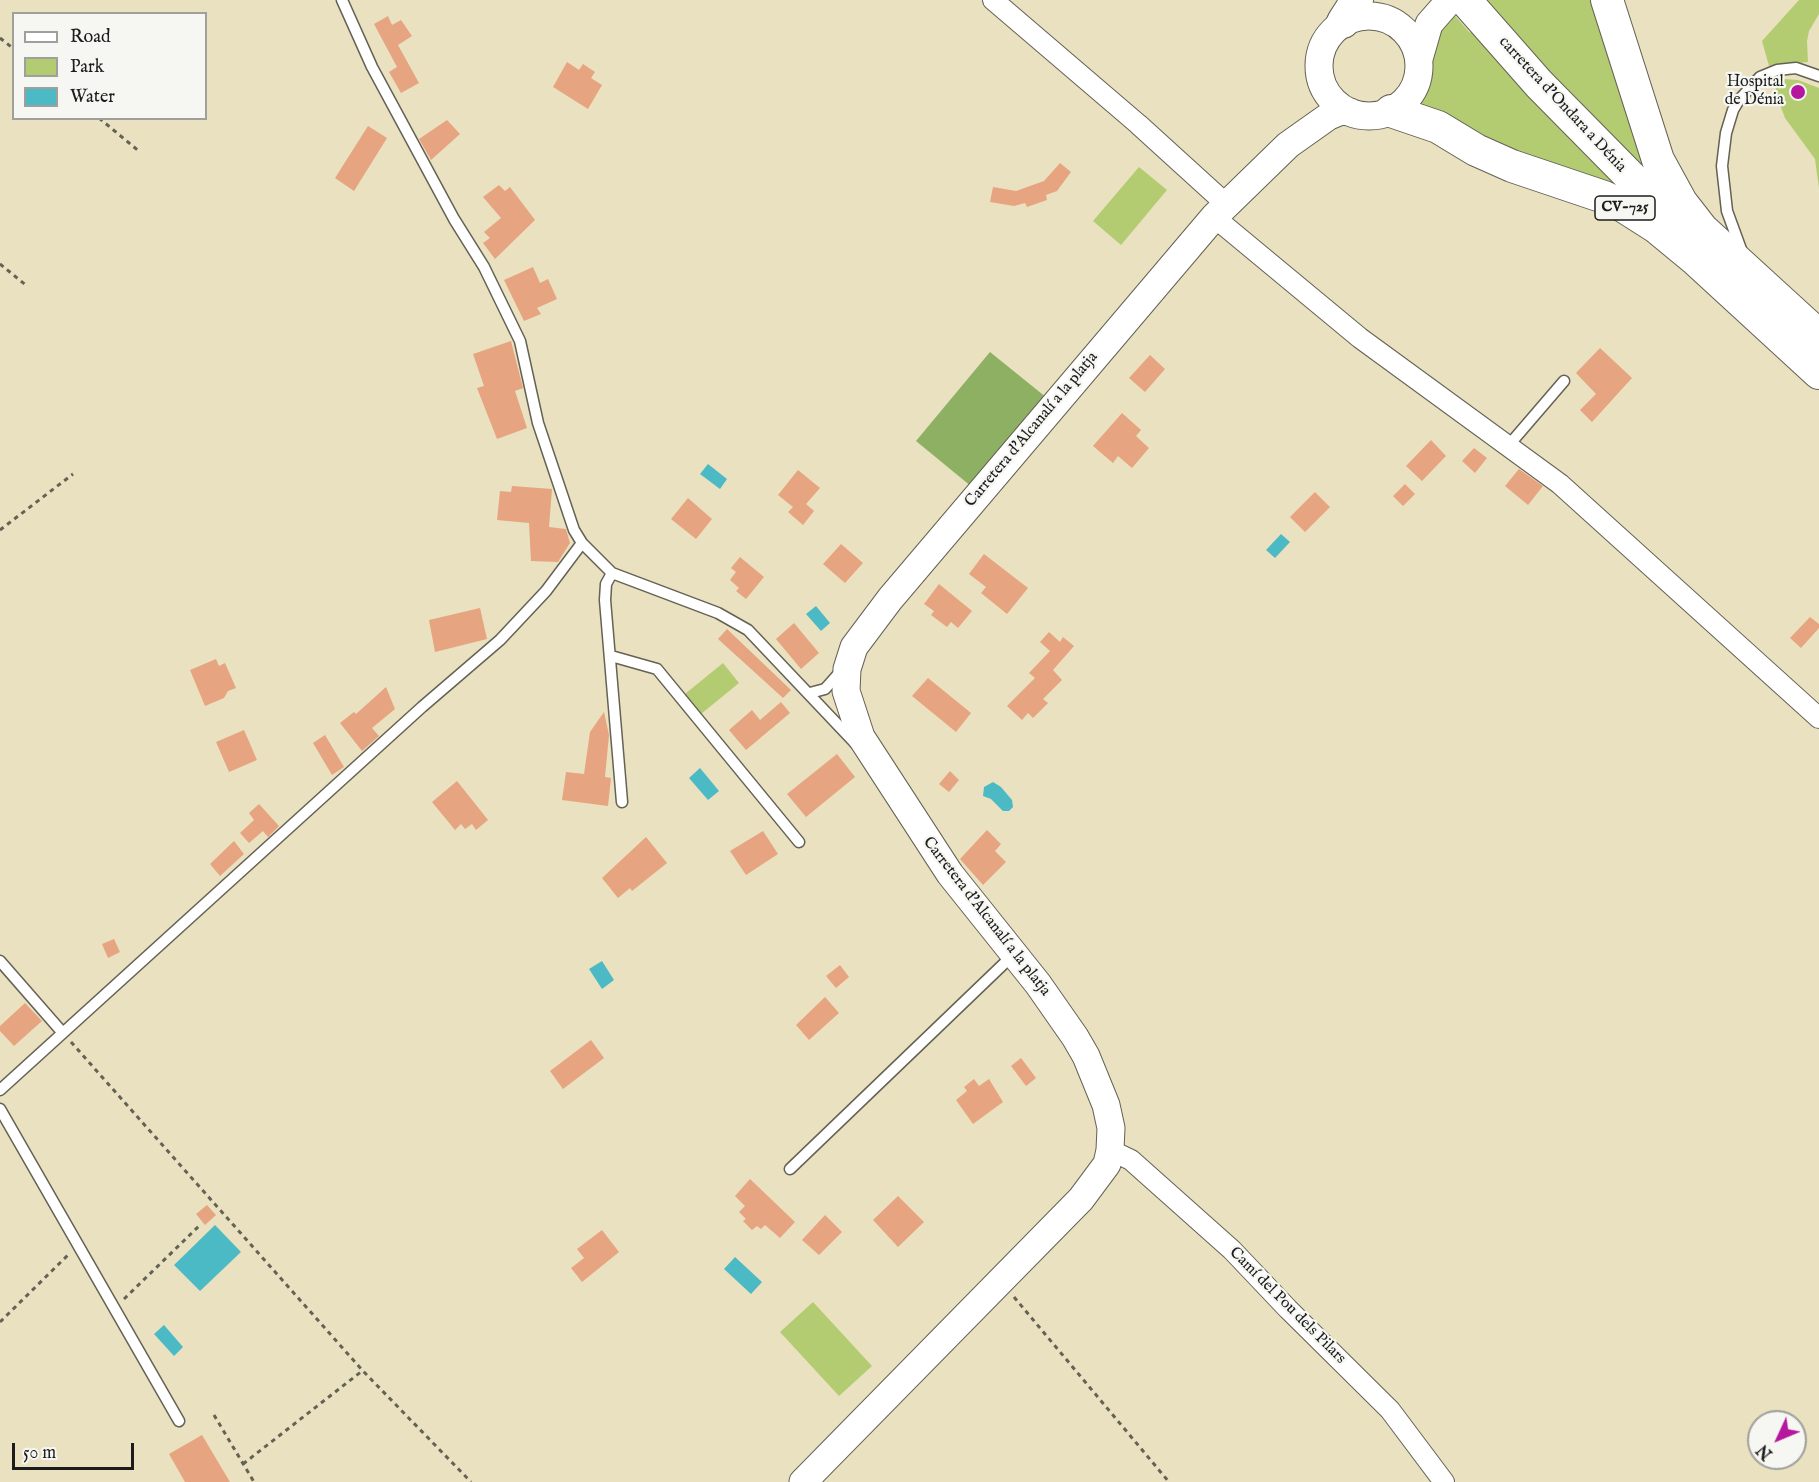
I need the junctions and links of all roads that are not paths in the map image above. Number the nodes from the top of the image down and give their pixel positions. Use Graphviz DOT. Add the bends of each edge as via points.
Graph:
graph roads {
  1 [pos="342,0"];
  2 [pos="993,0"];
  3 [pos="1439,0"];
  4 [pos="1450,0"];
  5 [pos="1607,0"];
  6 [pos="1350,11"];
  7 [pos="1474,11"];
  8 [pos="1387,18"];
  9 [pos="1419,59"];
  10 [pos="1819,76"];
  11 [pos="1321,80"];
  12 [pos="1391,111"];
  13 [pos="1350,112"];
  14 [pos="1288,145"];
  15 [pos="1220,210"];
  16 [pos="1819,327"];
  17 [pos="1819,336"];
  18 [pos="1819,355"];
  19 [pos="1819,373"];
  20 [pos="1564,381"];
  21 [pos="1509,445"];
  22 [pos="582,543"];
  23 [pos="612,573"];
  24 [pos="854,647"];
  25 [pos="611,656"];
  26 [pos="810,693"];
  27 [pos="1819,718"];
  28 [pos="889,782"];
  29 [pos="622,802"];
  30 [pos="799,842"];
  31 [pos="1014,954"];
  32 [pos="0,961"];
  33 [pos="62,1032"];
  34 [pos="0,1090"];
  35 [pos="0,1109"];
  36 [pos="1110,1150"];
  37 [pos="790,1169"];
  38 [pos="179,1421"];
  39 [pos="803,1482"];
  40 [pos="1444,1482"];
  1 -- 22 [label="lane" via="372,67 484,267 520,341 538,423 574,530"];
  2 -- 15 [label="street" via="1138,124"];
  3 -- 8 [label="main road" via="1415,12"];
  4 -- 9 [label="main road" via="1429,24"];
  5 -- 17 [label="main road, CV-725" via="1658,160 1681,202 1702,229"];
  6 -- 8 [label="main road" via="1357,17"];
  6 -- 11 [label="main road" via="1322,47"];
  7 -- 18 [label="main road, carretera d'Ondara a Dénia / CV-725" via="1650,197"];
  8 -- 9 [label="main road" via="1413,42"];
  9 -- 12 [label="main road" via="1413,90"];
  10 -- 16 [label="lane" via="1796,68 1760,77 1733,110 1722,166 1727,211 1740,250"];
  11 -- 13 [label="main road" via="1327,93"];
  11 -- 14 [label="main road, Carretera d'Alcanalí a la platja" via="1316,110"];
  12 -- 13 [label="main road" via="1377,115"];
  12 -- 19 [label="main road, CV-725" via="1438,127 1512,166 1623,206 1696,260"];
  13 -- 14 [label="main road, Carretera d'Alcanalí a la platja" via="1329,116"];
  14 -- 15 [label="main road, Carretera d'Alcanalí a la platja"];
  15 -- 21 [label="street" via="1360,338"];
  15 -- 24 [label="main road, Carretera d'Alcanalí a la platja" via="890,599"];
  20 -- 21 [label="lane"];
  21 -- 27 [label="street" via="1560,484"];
  22 -- 23 [label="lane"];
  22 -- 33 [label="lane" via="546,591 500,639"];
  23 -- 25 [label="lane" via="606,584 605,600"];
  23 -- 26 [label="lane" via="736,622 758,638"];
  24 -- 26 [label="lane" via="825,689"];
  24 -- 28 [label="main road, Carretera d'Alcanalí a la platja" via="847,669 850,711"];
  25 -- 29 [label="lane"];
  25 -- 30 [label="lane" via="657,669"];
  26 -- 28 [label="lane"];
  28 -- 31 [label="main road, Carretera d'Alcanalí a la platja" via="950,874"];
  31 -- 36 [label="main road, Carretera d'Alcanalí a la platja" via="1086,1056 1106,1105"];
  31 -- 37 [label="lane"];
  32 -- 33 [label="lane"];
  33 -- 34 [label="lane"];
  35 -- 38 [label="lane"];
  36 -- 39 [label="main road, Carretera d'Alcanalí a la platja" via="1107,1164 1095,1183"];
  36 -- 40 [label="street, Camí del Pou dels Pilars" via="1131,1160 1232,1250 1390,1410"];
}
